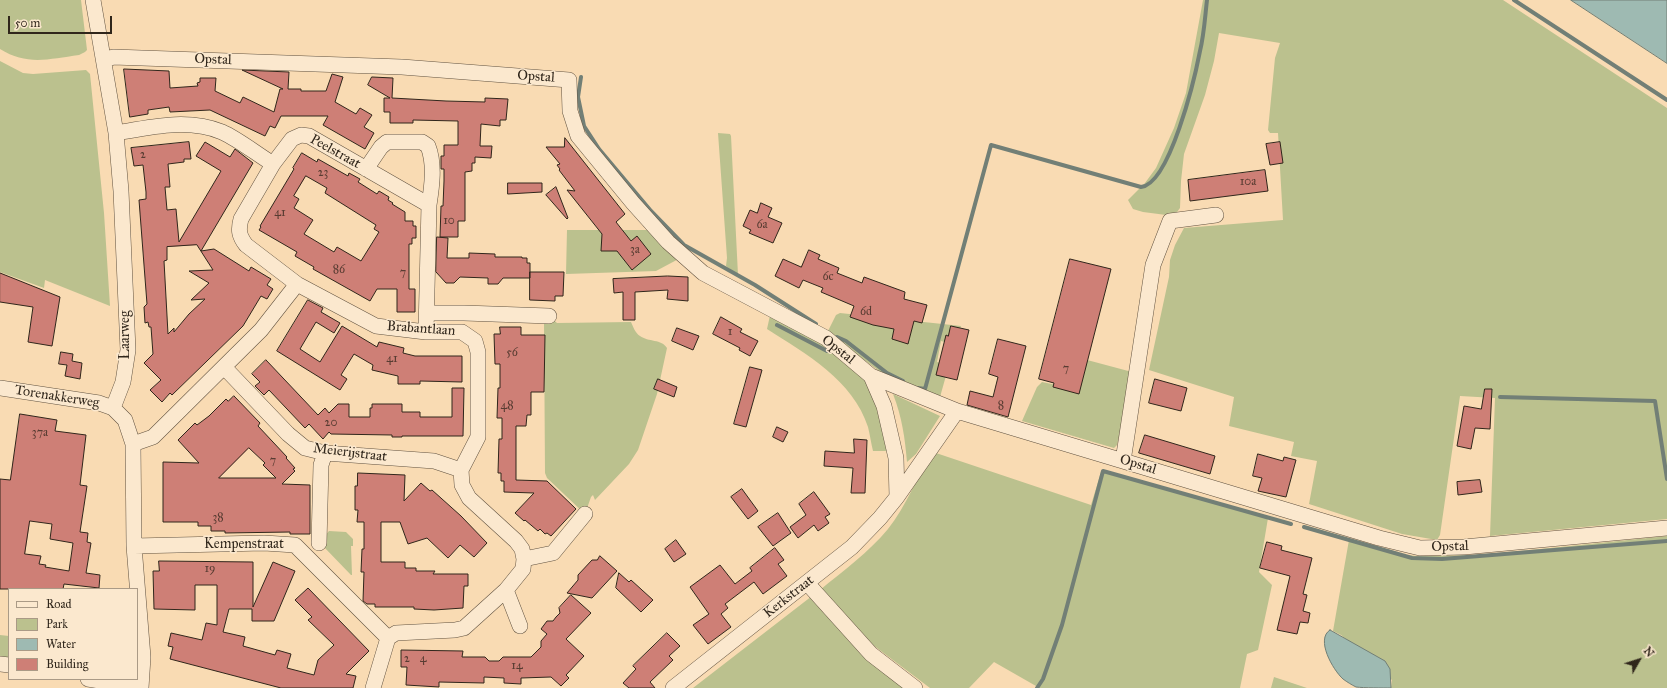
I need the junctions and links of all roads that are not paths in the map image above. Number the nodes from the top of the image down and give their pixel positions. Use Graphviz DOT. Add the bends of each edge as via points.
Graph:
graph roads {
  1 [pos="93,0"];
  2 [pos="104,61"];
  3 [pos="116,134"];
  4 [pos="273,164"];
  5 [pos="366,169"];
  6 [pos="429,205"];
  7 [pos="1216,215"];
  8 [pos="297,284"];
  9 [pos="427,313"];
  10 [pos="464,313"];
  11 [pos="549,316"];
  12 [pos="426,332"];
  13 [pos="462,332"];
  14 [pos="224,367"];
  15 [pos="871,376"];
  16 [pos="0,388"];
  17 [pos="113,408"];
  18 [pos="957,411"];
  19 [pos="133,444"];
  20 [pos="325,452"];
  21 [pos="1124,461"];
  22 [pos="461,470"];
  23 [pos="897,497"];
  24 [pos="585,514"];
  25 [pos="1667,528"];
  26 [pos="319,543"];
  27 [pos="134,546"];
  28 [pos="524,559"];
  29 [pos="808,583"];
  30 [pos="137,588"];
  31 [pos="506,590"];
  32 [pos="138,595"];
  33 [pos="520,626"];
  34 [pos="388,638"];
  35 [pos="94,680"];
  36 [pos="141,688"];
  37 [pos="373,688"];
  38 [pos="673,688"];
  39 [pos="915,688"];
  1 -- 2 [label="street, Laarweg"];
  2 -- 3 [label="street, Laarweg"];
  2 -- 15 [label="street, Opstal" via="113,57 402,67 569,80 570,111 578,136 668,242 702,273 826,338"];
  3 -- 4 [label="street" via="166,125 202,125 223,132"];
  3 -- 17 [label="street, Laarweg" via="128,350 123,382"];
  4 -- 5 [label="street, Peelstraat" via="292,139 301,135 309,136"];
  4 -- 8 [label="street, Peelstraat" via="241,219 240,237"];
  5 -- 6 [label="street, Peelstraat"];
  5 -- 6 [label="street" via="387,142 422,142 428,146 431,154 432,188"];
  6 -- 9 [label="street"];
  7 -- 21 [label="street" via="1170,221 1156,258"];
  8 -- 12 [label="street, Brabantlaan" via="376,326"];
  8 -- 14 [label="street" via="261,330"];
  9 -- 10 [label="street"];
  9 -- 12 [label="street"];
  10 -- 11 [label="street"];
  10 -- 13 [label="street"];
  12 -- 13 [label="street, Brabantlaan"];
  13 -- 22 [label="street, Brabantlaan" via="475,341 478,352 478,437"];
  14 -- 19 [label="street" via="153,436"];
  14 -- 20 [label="street, Meierijstraat" via="288,434 305,448"];
  15 -- 18 [label="street, Opstal"];
  15 -- 23 [label="street" via="884,406 896,458"];
  16 -- 17 [label="street, Torenakkerweg" via="99,403"];
  17 -- 19 [label="street" via="126,420"];
  18 -- 21 [label="street, Opstal"];
  18 -- 23 [label="street, Kerkstraat"];
  19 -- 27 [label="street"];
  20 -- 22 [label="street, Meierijstraat" via="434,461"];
  20 -- 26 [label="street" via="321,465"];
  21 -- 25 [label="street, Opstal" via="1372,536 1420,548 1464,548"];
  22 -- 28 [label="street" via="462,485 469,498 516,541 522,549"];
  23 -- 29 [label="street, Kerkstraat" via="852,547"];
  24 -- 28 [label="street" via="553,553"];
  27 -- 30 [label="street"];
  27 -- 34 [label="street, Kempenstraat" via="264,543 295,545"];
  28 -- 31 [label="street" via="523,569"];
  29 -- 38 [label="street, Kerkstraat"];
  29 -- 39 [label="street" via="871,654"];
  31 -- 33 [label="street"];
  31 -- 34 [label="street" via="464,628 396,633"];
  32 -- 36 [label="street" via="143,657"];
  34 -- 37 [label="street"];
  35 -- 36 [label="street"];
}
